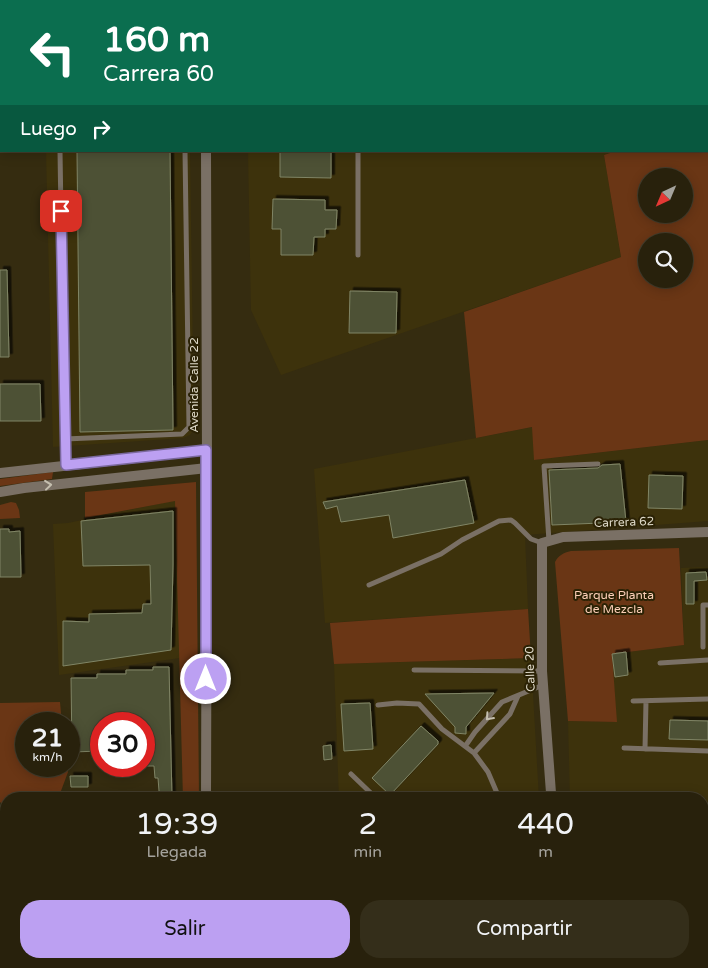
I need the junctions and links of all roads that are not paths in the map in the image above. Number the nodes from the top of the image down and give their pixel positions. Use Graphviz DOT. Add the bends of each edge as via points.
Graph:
graph roads {
  1 [pos="60,152"];
  2 [pos="185,152"];
  3 [pos="206,152"];
  4 [pos="358,152"];
  5 [pos="358,255"];
  6 [pos="66,438"];
  7 [pos="206,450"];
  8 [pos="598,464"];
  9 [pos="66,465"];
  10 [pos="207,468"];
  11 [pos="0,473"];
  12 [pos="66,483"];
  13 [pos="0,492"];
  14 [pos="708,532"];
  15 [pos="546,542"];
  16 [pos="369,585"];
  17 [pos="708,605"];
  18 [pos="703,647"];
  19 [pos="708,660"];
  20 [pos="660,663"];
  21 [pos="414,670"];
  22 [pos="542,671"];
  23 [pos="543,685"];
  24 [pos="518,696"];
  25 [pos="708,699"];
  26 [pos="633,701"];
  27 [pos="646,701"];
  28 [pos="378,705"];
  29 [pos="466,746"];
  30 [pos="624,748"];
  31 [pos="646,749"];
  32 [pos="708,751"];
  33 [pos="474,753"];
  34 [pos="351,774"];
  35 [pos="206,792"];
  36 [pos="370,792"];
  37 [pos="497,792"];
  38 [pos="551,792"];
  1 -- 6 [label="lane"];
  2 -- 6 [label="lane" via="189,427 182,434"];
  3 -- 7 [label="street, Avenida Calle 22"];
  4 -- 5 [label="lane"];
  6 -- 9 [label="lane"];
  7 -- 9 [label="street"];
  7 -- 10 [label="street, Avenida Calle 22"];
  8 -- 15 [label="lane" via="544,466"];
  9 -- 11 [label="street"];
  9 -- 12 [label="street"];
  10 -- 12 [label="street"];
  10 -- 35 [label="street, Avenida Calle 22"];
  13 -- 12 [label="street, one-way"];
  14 -- 15 [label="street, Carrera 62" via="563,537"];
  15 -- 16 [label="lane" via="531,539 511,520 499,520 441,554"];
  15 -- 22 [label="street, Calle 20"];
  17 -- 18 [label="lane" via="703,606"];
  19 -- 20 [label="lane"];
  21 -- 22 [label="lane"];
  22 -- 23 [label="street, Calle 20"];
  23 -- 24 [label="lane"];
  23 -- 38 [label="street, Calle 20"];
  24 -- 29 [label="lane, one-way" via="502,702"];
  24 -- 33 [label="lane" via="510,714"];
  25 -- 27 [label="lane"];
  26 -- 27 [label="lane"];
  27 -- 31 [label="lane"];
  28 -- 29 [label="lane" via="397,702 419,704 442,729"];
  29 -- 33 [label="lane"];
  30 -- 31 [label="lane"];
  31 -- 32 [label="lane"];
  33 -- 37 [label="lane" via="488,772"];
  34 -- 36 [label="lane"];
}
